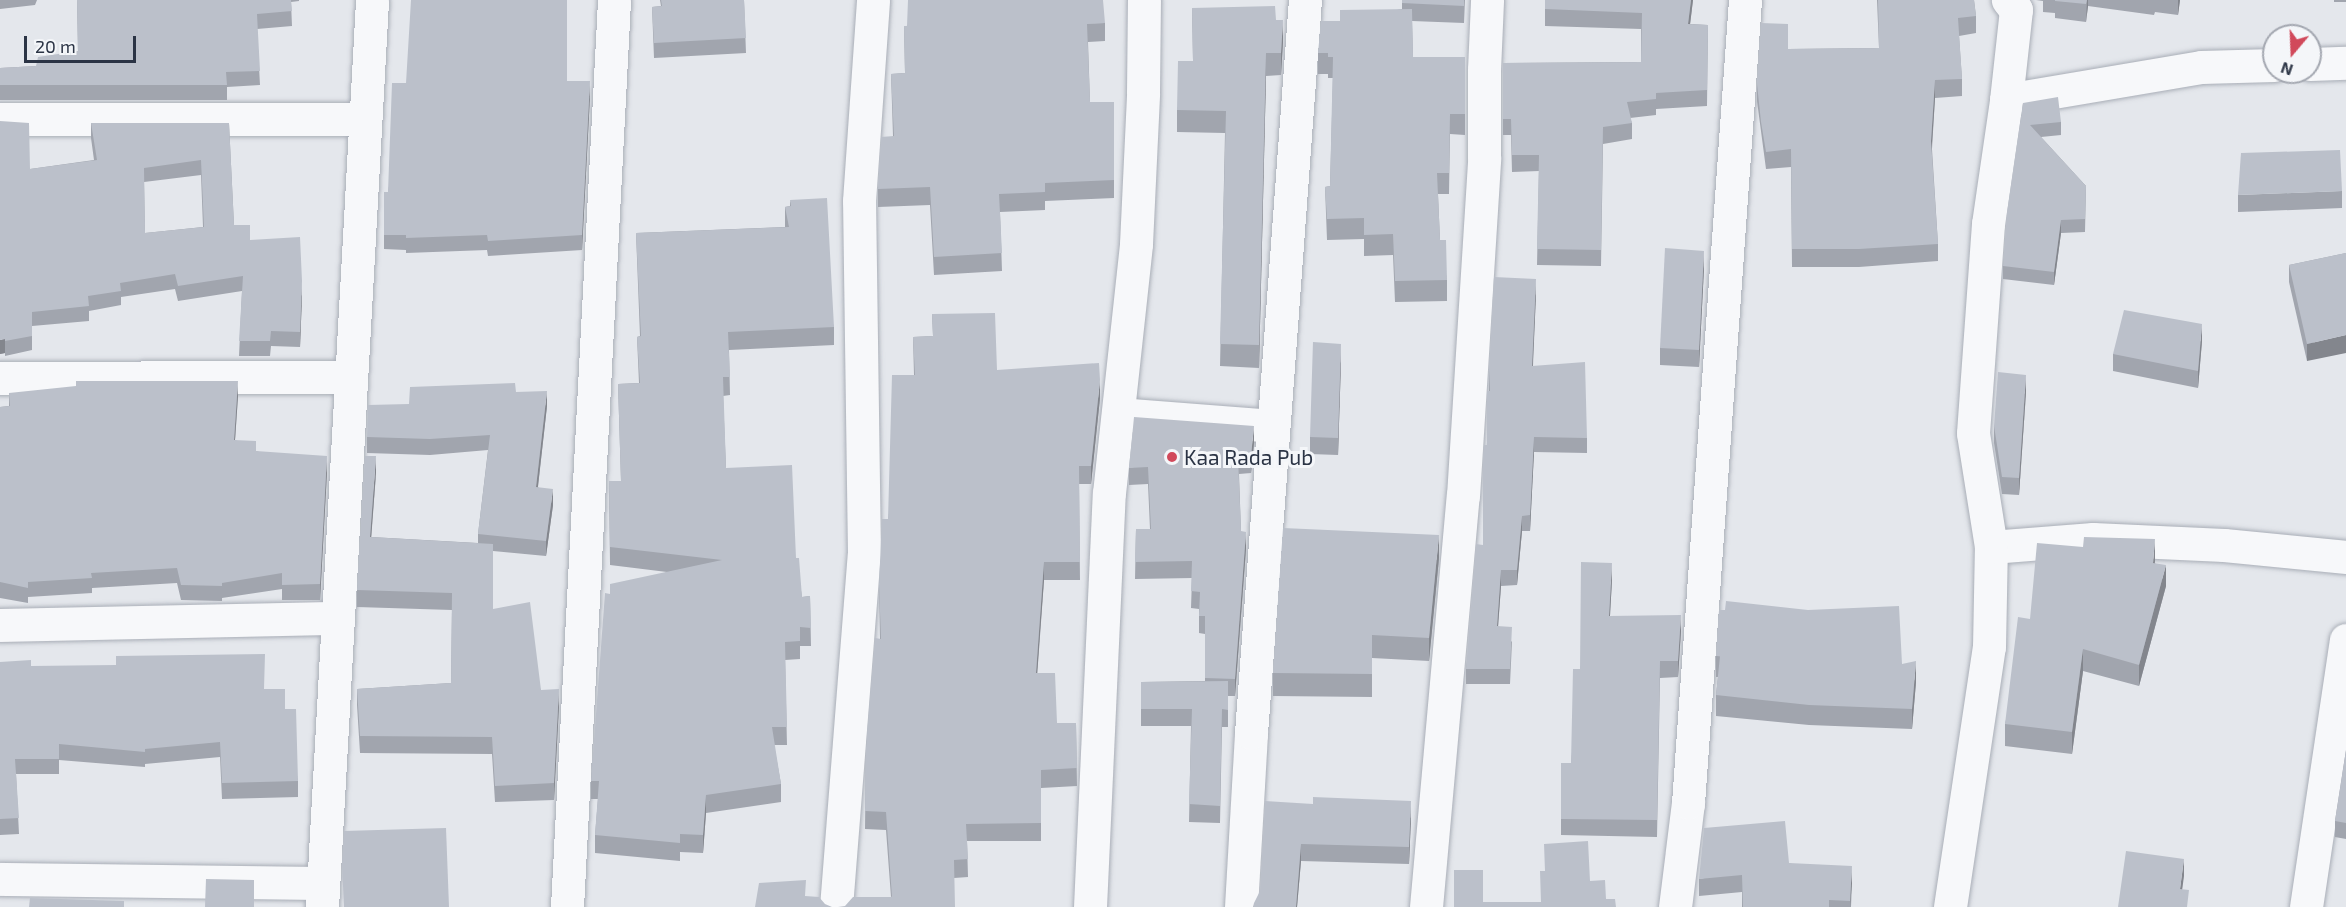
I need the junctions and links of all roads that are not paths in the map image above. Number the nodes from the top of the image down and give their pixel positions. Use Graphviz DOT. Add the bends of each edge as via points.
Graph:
graph roads {
  1 [pos="372,0"];
  2 [pos="614,0"];
  3 [pos="873,0"];
  4 [pos="1144,0"];
  5 [pos="1305,0"];
  6 [pos="1487,0"];
  7 [pos="1745,0"];
  8 [pos="2008,0"];
  9 [pos="2346,63"];
  10 [pos="2322,64"];
  11 [pos="2262,65"];
  12 [pos="2006,100"];
  13 [pos="0,118"];
  14 [pos="364,119"];
  15 [pos="350,376"];
  16 [pos="0,378"];
  17 [pos="1118,414"];
  18 [pos="1273,426"];
  19 [pos="1991,547"];
  20 [pos="2346,557"];
  21 [pos="337,618"];
  22 [pos="0,625"];
  23 [pos="2346,640"];
  24 [pos="0,879"];
  25 [pos="322,895"];
  26 [pos="567,907"];
  27 [pos="836,907"];
  28 [pos="1090,907"];
  29 [pos="1241,907"];
  30 [pos="1426,907"];
  31 [pos="1676,907"];
  32 [pos="1950,907"];
  33 [pos="2306,907"];
  1 -- 14 [label="street"];
  2 -- 26 [label="street"];
  3 -- 27 [label="street" via="859,201 864,555"];
  4 -- 17 [label="street" via="1136,244"];
  5 -- 18 [label="street"];
  6 -- 30 [label="street" via="1484,158 1463,496"];
  7 -- 31 [label="street" via="1688,803"];
  8 -- 12 [label="street" via="2016,10"];
  9 -- 10 [label="street"];
  11 -- 12 [label="street" via="2201,67"];
  12 -- 19 [label="street" via="1988,224 1973,433"];
  13 -- 14 [label="street"];
  14 -- 15 [label="street"];
  15 -- 16 [label="street"];
  15 -- 21 [label="street"];
  17 -- 18 [label="street"];
  17 -- 28 [label="street" via="1109,494"];
  18 -- 29 [label="street"];
  19 -- 20 [label="street" via="2093,539 2224,545"];
  19 -- 32 [label="street" via="1989,647"];
  21 -- 22 [label="street"];
  21 -- 25 [label="street"];
  23 -- 33 [label="street"];
  24 -- 25 [label="street"];
}
